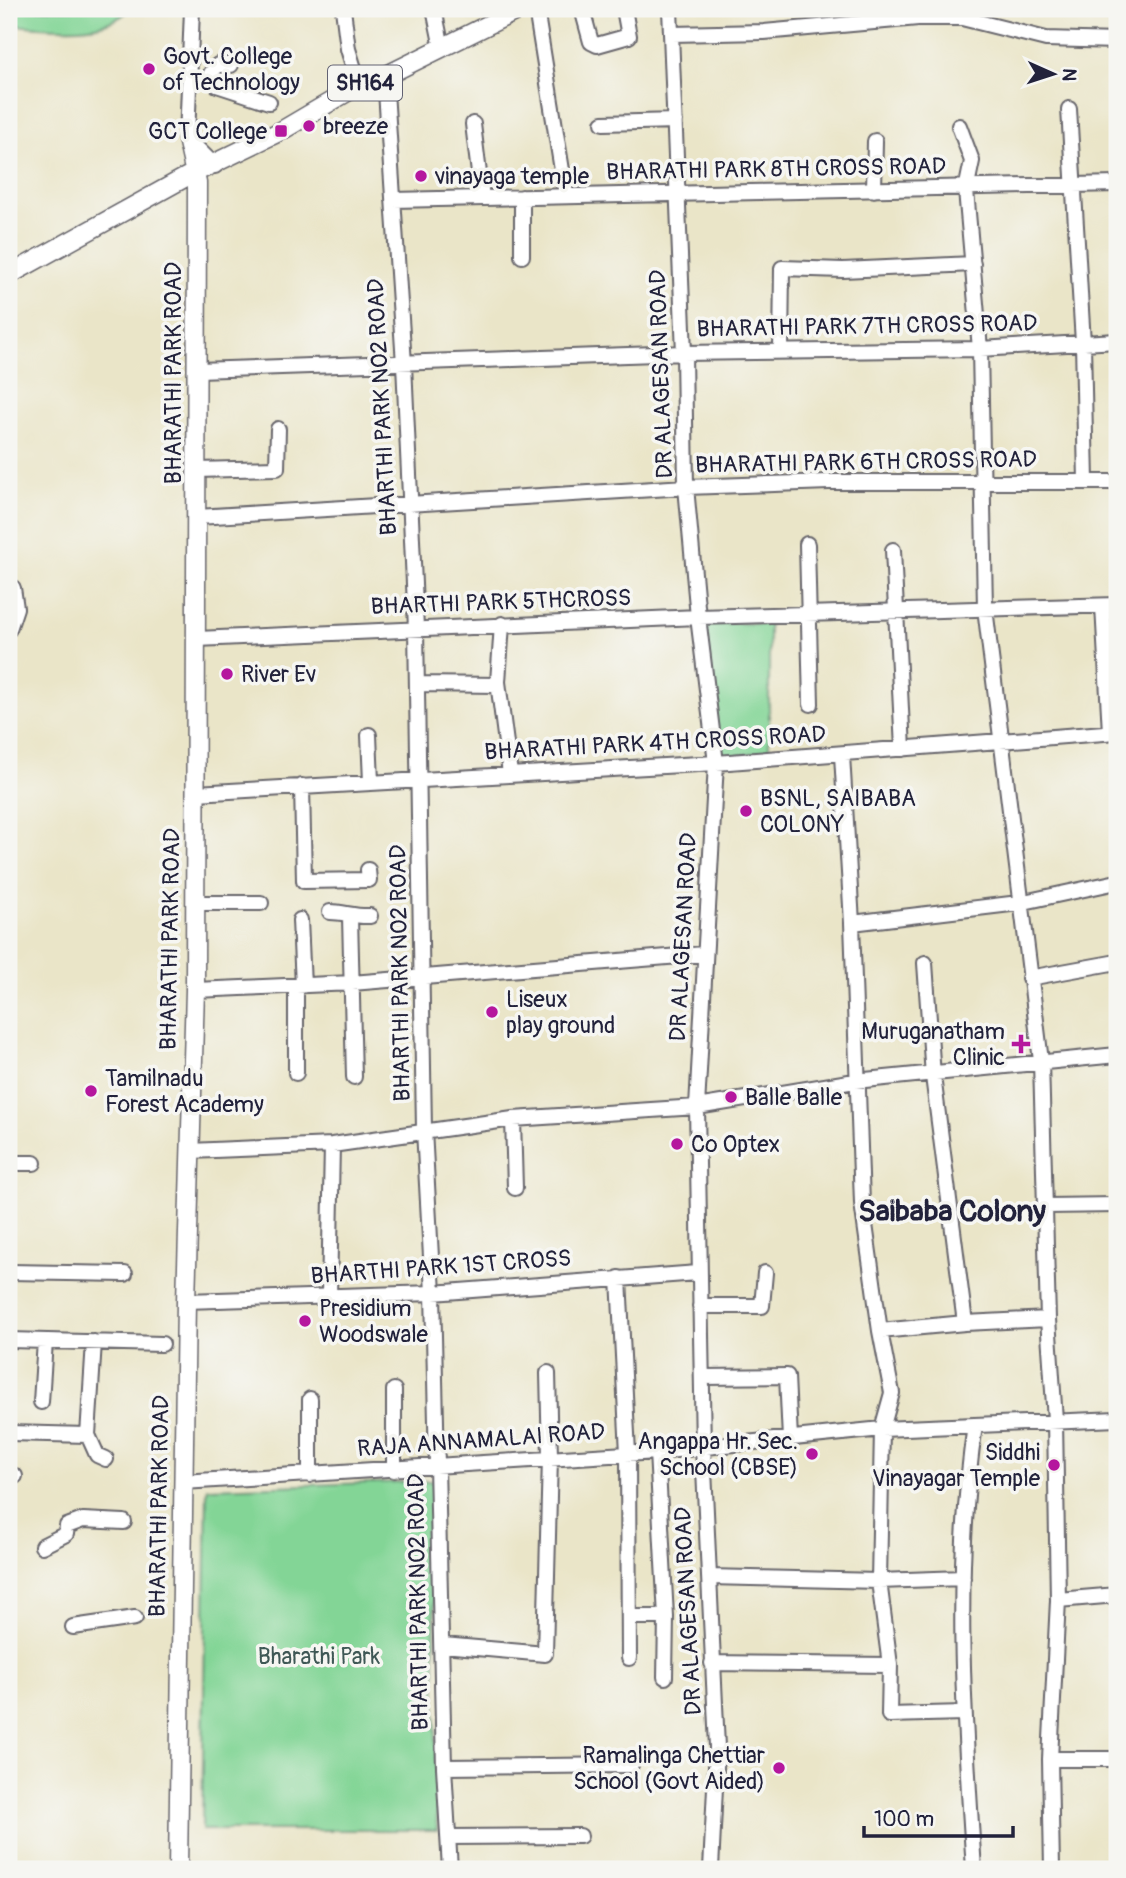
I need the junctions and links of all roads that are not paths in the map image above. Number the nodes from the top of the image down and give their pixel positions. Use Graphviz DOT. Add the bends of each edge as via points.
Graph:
graph roads {
  1 [pos="191,9"];
  2 [pos="343,9"];
  3 [pos="434,9"];
  4 [pos="520,9"];
  5 [pos="536,9"];
  6 [pos="582,9"];
  7 [pos="624,9"];
  8 [pos="670,9"];
  9 [pos="961,13"];
  10 [pos="672,34"];
  11 [pos="1117,41"];
  12 [pos="442,48"];
  13 [pos="231,65"];
  14 [pos="190,72"];
  15 [pos="211,73"];
  16 [pos="386,76"];
  17 [pos="359,85"];
  18 [pos="269,102"];
  19 [pos="1069,108"];
  20 [pos="675,121"];
  21 [pos="603,123"];
  22 [pos="473,124"];
  23 [pos="959,126"];
  24 [pos="187,138"];
  25 [pos="875,141"];
  26 [pos="215,166"];
  27 [pos="195,179"];
  28 [pos="1117,184"];
  29 [pos="1074,186"];
  30 [pos="874,190"];
  31 [pos="966,190"];
  32 [pos="677,192"];
  33 [pos="566,195"];
  34 [pos="522,197"];
  35 [pos="482,198"];
  36 [pos="393,200"];
  37 [pos="522,256"];
  38 [pos="973,264"];
  39 [pos="9,275"];
  40 [pos="9,288"];
  41 [pos="1117,341"];
  42 [pos="1083,343"];
  43 [pos="979,349"];
  44 [pos="781,352"];
  45 [pos="684,353"];
  46 [pos="404,364"];
  47 [pos="198,370"];
  48 [pos="278,429"];
  49 [pos="197,470"];
  50 [pos="984,482"];
  51 [pos="1086,482"];
  52 [pos="1117,482"];
  53 [pos="686,487"];
  54 [pos="411,506"];
  55 [pos="197,517"];
  56 [pos="807,544"];
  57 [pos="893,550"];
  58 [pos="13,588"];
  59 [pos="1110,606"];
  60 [pos="985,608"];
  61 [pos="894,612"];
  62 [pos="807,614"];
  63 [pos="698,617"];
  64 [pos="502,624"];
  65 [pos="416,628"];
  66 [pos="9,629"];
  67 [pos="197,639"];
  68 [pos="418,684"];
  69 [pos="498,685"];
  70 [pos="811,704"];
  71 [pos="1114,732"];
  72 [pos="369,735"];
  73 [pos="999,743"];
  74 [pos="903,749"];
  75 [pos="842,755"];
  76 [pos="716,763"];
  77 [pos="510,774"];
  78 [pos="421,779"];
  79 [pos="372,782"];
  80 [pos="302,786"];
  81 [pos="196,793"];
  82 [pos="368,870"];
  83 [pos="1117,882"];
  84 [pos="195,903"];
  85 [pos="261,903"];
  86 [pos="1019,903"];
  87 [pos="330,912"];
  88 [pos="370,916"];
  89 [pos="350,917"];
  90 [pos="300,920"];
  91 [pos="852,923"];
  92 [pos="704,954"];
  93 [pos="1117,962"];
  94 [pos="926,963"];
  95 [pos="424,978"];
  96 [pos="1029,978"];
  97 [pos="352,983"];
  98 [pos="299,986"];
  99 [pos="195,990"];
  100 [pos="1117,1055"];
  101 [pos="1041,1061"];
  102 [pos="296,1073"];
  103 [pos="933,1076"];
  104 [pos="354,1077"];
  105 [pos="855,1081"];
  106 [pos="697,1107"];
  107 [pos="513,1119"];
  108 [pos="424,1130"];
  109 [pos="331,1145"];
  110 [pos="190,1151"];
  111 [pos="9,1163"];
  112 [pos="34,1163"];
  113 [pos="515,1188"];
  114 [pos="1117,1205"];
  115 [pos="1046,1206"];
  116 [pos="9,1272"];
  117 [pos="698,1273"];
  118 [pos="765,1273"];
  119 [pos="125,1274"];
  120 [pos="619,1278"];
  121 [pos="433,1293"];
  122 [pos="329,1297"];
  123 [pos="186,1301"];
  124 [pos="700,1306"];
  125 [pos="1048,1319"];
  126 [pos="965,1323"];
  127 [pos="880,1331"];
  128 [pos="9,1340"];
  129 [pos="45,1341"];
  130 [pos="94,1342"];
  131 [pos="162,1344"];
  132 [pos="548,1373"];
  133 [pos="703,1377"];
  134 [pos="394,1391"];
  135 [pos="310,1399"];
  136 [pos="41,1402"];
  137 [pos="1117,1419"];
  138 [pos="1055,1420"];
  139 [pos="975,1425"];
  140 [pos="882,1429"];
  141 [pos="9,1433"];
  142 [pos="88,1435"];
  143 [pos="790,1439"];
  144 [pos="703,1448"];
  145 [pos="657,1452"];
  146 [pos="628,1453"];
  147 [pos="550,1457"];
  148 [pos="106,1459"];
  149 [pos="438,1466"];
  150 [pos="394,1470"];
  151 [pos="310,1475"];
  152 [pos="183,1482"];
  153 [pos="124,1522"];
  154 [pos="42,1546"];
  155 [pos="709,1577"];
  156 [pos="963,1578"];
  157 [pos="879,1581"];
  158 [pos="1117,1595"];
  159 [pos="1058,1600"];
  160 [pos="629,1617"];
  161 [pos="666,1617"];
  162 [pos="135,1618"];
  163 [pos="73,1627"];
  164 [pos="443,1645"];
  165 [pos="629,1658"];
  166 [pos="712,1663"];
  167 [pos="890,1665"];
  168 [pos="665,1677"];
  169 [pos="964,1713"];
  170 [pos="1050,1759"];
  171 [pos="1117,1759"];
  172 [pos="631,1765"];
  173 [pos="444,1767"];
  174 [pos="580,1836"];
  175 [pos="448,1837"];
  176 [pos="178,1869"];
  177 [pos="450,1869"];
  178 [pos="711,1869"];
  179 [pos="974,1869"];
  180 [pos="1052,1869"];
  1 -- 14 [label="street"];
  2 -- 17 [label="street"];
  3 -- 12 [label="street"];
  4 -- 12 [label="main road, SH164"];
  5 -- 33 [label="street"];
  6 -- 7 [label="street" via="591,42 597,45 629,36"];
  8 -- 10 [label="street, DR ALAGESAN ROAD"];
  9 -- 10 [label="street" via="764,32"];
  9 -- 11 [label="street" via="1046,39"];
  10 -- 20 [label="street, DR ALAGESAN ROAD"];
  12 -- 16 [label="main road, SH164"];
  13 -- 15 [label="street" via="218,65"];
  14 -- 15 [label="street"];
  14 -- 24 [label="street"];
  15 -- 18 [label="street" via="217,85"];
  16 -- 17 [label="main road, SH164"];
  16 -- 36 [label="street, BHARTHI PARK NO2 ROAD"];
  17 -- 26 [label="main road, SH164"];
  19 -- 29 [label="street"];
  20 -- 21 [label="street"];
  20 -- 32 [label="street, DR ALAGESAN ROAD"];
  22 -- 35 [label="street"];
  23 -- 31 [label="street" via="972,161"];
  24 -- 26 [label="street"];
  24 -- 27 [label="main road, BHARATHI PARK ROAD"];
  25 -- 30 [label="street"];
  26 -- 27 [label="main road, SH164"];
  27 -- 39 [label="main road, SH164"];
  27 -- 40 [label="main road, SH164"];
  27 -- 47 [label="main road, BHARATHI PARK ROAD"];
  28 -- 29 [label="street, BHARATHI PARK 8TH CROSS ROAD"];
  29 -- 31 [label="street, BHARATHI PARK 8TH CROSS ROAD"];
  29 -- 42 [label="street"];
  30 -- 31 [label="street, BHARATHI PARK 8TH CROSS ROAD"];
  30 -- 32 [label="street, BHARATHI PARK 8TH CROSS ROAD"];
  31 -- 38 [label="street"];
  32 -- 33 [label="street, BHARATHI PARK 8TH CROSS ROAD"];
  32 -- 45 [label="street, DR ALAGESAN ROAD"];
  33 -- 34 [label="street, BHARATHI PARK 8TH CROSS ROAD"];
  34 -- 35 [label="street, BHARATHI PARK 8TH CROSS ROAD"];
  34 -- 37 [label="street"];
  35 -- 36 [label="street, BHARATHI PARK 8TH CROSS ROAD"];
  36 -- 46 [label="street, BHARTHI PARK NO2 ROAD"];
  38 -- 43 [label="street"];
  38 -- 44 [label="street" via="782,268"];
  41 -- 42 [label="street, BHARATHI PARK 7TH CROSS ROAD"];
  42 -- 43 [label="street, BHARATHI PARK 7TH CROSS ROAD"];
  42 -- 51 [label="street"];
  43 -- 44 [label="street, BHARATHI PARK 7TH CROSS ROAD"];
  43 -- 50 [label="street"];
  44 -- 45 [label="street, BHARATHI PARK 7TH CROSS ROAD"];
  45 -- 46 [label="street, BHARATHI PARK 7TH CROSS ROAD"];
  45 -- 53 [label="street, DR ALAGESAN ROAD"];
  46 -- 47 [label="street, BHARATHI PARK 7TH CROSS ROAD"];
  46 -- 54 [label="street, BHARTHI PARK NO2 ROAD"];
  47 -- 49 [label="main road, BHARATHI PARK ROAD"];
  48 -- 49 [label="street" via="277,467"];
  49 -- 55 [label="main road, BHARATHI PARK ROAD"];
  50 -- 51 [label="street, BHARATHI PARK 6TH CROSS ROAD"];
  50 -- 53 [label="street, BHARATHI PARK 6TH CROSS ROAD"];
  50 -- 60 [label="street"];
  51 -- 52 [label="street, BHARATHI PARK 6TH CROSS ROAD"];
  53 -- 54 [label="street, BHARATHI PARK 6TH CROSS ROAD"];
  53 -- 63 [label="street, DR ALAGESAN ROAD"];
  54 -- 55 [label="street, BHARATHI PARK 6TH CROSS ROAD"];
  54 -- 65 [label="street, BHARTHI PARK NO2 ROAD"];
  55 -- 67 [label="main road, BHARATHI PARK ROAD"];
  56 -- 62 [label="street"];
  57 -- 61 [label="street"];
  58 -- 66 [label="street" via="16,607"];
  59 -- 60 [label="street, BHARTHI PARK 5THCROSS"];
  59 -- 71 [label="street"];
  60 -- 61 [label="street, BHARTHI PARK 5THCROSS"];
  60 -- 73 [label="street"];
  61 -- 62 [label="street, BHARTHI PARK 5THCROSS"];
  61 -- 74 [label="street"];
  62 -- 63 [label="street, BHARTHI PARK 5THCROSS"];
  62 -- 70 [label="street"];
  63 -- 64 [label="street, BHARTHI PARK 5THCROSS"];
  63 -- 76 [label="street, DR ALAGESAN ROAD"];
  64 -- 65 [label="street, BHARTHI PARK 5THCROSS"];
  64 -- 69 [label="street"];
  65 -- 67 [label="street, BHARTHI PARK 5THCROSS"];
  65 -- 68 [label="street, BHARTHI PARK NO2 ROAD"];
  67 -- 81 [label="main road, BHARATHI PARK ROAD"];
  68 -- 69 [label="street"];
  68 -- 78 [label="street, BHARTHI PARK NO2 ROAD"];
  69 -- 77 [label="street"];
  71 -- 73 [label="street, BHARATHI PARK 4TH CROSS ROAD"];
  72 -- 79 [label="street"];
  73 -- 74 [label="street, BHARATHI PARK 4TH CROSS ROAD"];
  73 -- 86 [label="street"];
  74 -- 75 [label="street, BHARATHI PARK 4TH CROSS ROAD"];
  75 -- 76 [label="street, BHARATHI PARK 4TH CROSS ROAD"];
  75 -- 91 [label="street"];
  76 -- 77 [label="street, BHARATHI PARK 4TH CROSS ROAD"];
  76 -- 92 [label="street, DR ALAGESAN ROAD"];
  77 -- 78 [label="street, BHARATHI PARK 4TH CROSS ROAD"];
  78 -- 79 [label="street, BHARATHI PARK 4TH CROSS ROAD"];
  78 -- 95 [label="street, BHARTHI PARK NO2 ROAD"];
  79 -- 80 [label="street, BHARATHI PARK 4TH CROSS ROAD"];
  80 -- 81 [label="street, BHARATHI PARK 4TH CROSS ROAD"];
  80 -- 82 [label="street" via="304,881 369,880"];
  81 -- 84 [label="main road, BHARATHI PARK ROAD"];
  83 -- 86 [label="street"];
  84 -- 85 [label="street"];
  84 -- 99 [label="main road, BHARATHI PARK ROAD"];
  86 -- 91 [label="street"];
  86 -- 96 [label="street"];
  87 -- 89 [label="street"];
  88 -- 89 [label="street"];
  89 -- 97 [label="street"];
  90 -- 98 [label="street"];
  91 -- 105 [label="street"];
  92 -- 95 [label="street"];
  92 -- 106 [label="street, DR ALAGESAN ROAD"];
  93 -- 96 [label="street"];
  94 -- 103 [label="street"];
  95 -- 97 [label="street"];
  95 -- 108 [label="street, BHARTHI PARK NO2 ROAD"];
  96 -- 101 [label="street"];
  97 -- 98 [label="street"];
  97 -- 104 [label="street"];
  98 -- 99 [label="street"];
  98 -- 102 [label="street"];
  99 -- 110 [label="main road, BHARATHI PARK ROAD"];
  100 -- 101 [label="street"];
  101 -- 103 [label="street"];
  101 -- 115 [label="street"];
  103 -- 105 [label="street"];
  103 -- 126 [label="street"];
  105 -- 106 [label="street"];
  105 -- 127 [label="street" via="862,1203"];
  106 -- 107 [label="street"];
  106 -- 117 [label="street, DR ALAGESAN ROAD"];
  107 -- 108 [label="street"];
  107 -- 113 [label="street"];
  108 -- 109 [label="street"];
  108 -- 121 [label="street, BHARTHI PARK NO2 ROAD"];
  109 -- 110 [label="street"];
  109 -- 122 [label="street"];
  110 -- 123 [label="main road, BHARATHI PARK ROAD"];
  111 -- 112 [label="street"];
  114 -- 115 [label="street"];
  115 -- 125 [label="street"];
  116 -- 119 [label="street"];
  117 -- 120 [label="street, BHARTHI PARK 1ST CROSS"];
  117 -- 124 [label="street, DR ALAGESAN ROAD"];
  118 -- 124 [label="street" via="762,1306"];
  120 -- 121 [label="street, BHARTHI PARK 1ST CROSS"];
  120 -- 146 [label="street"];
  121 -- 122 [label="street, BHARTHI PARK 1ST CROSS"];
  121 -- 149 [label="street, BHARTHI PARK NO2 ROAD"];
  122 -- 123 [label="street, BHARTHI PARK 1ST CROSS"];
  123 -- 152 [label="main road, BHARATHI PARK ROAD"];
  124 -- 133 [label="street, DR ALAGESAN ROAD"];
  125 -- 126 [label="street"];
  125 -- 138 [label="street"];
  126 -- 127 [label="street"];
  127 -- 140 [label="street" via="892,1393"];
  128 -- 129 [label="street"];
  129 -- 130 [label="street"];
  129 -- 136 [label="street"];
  130 -- 131 [label="street"];
  130 -- 142 [label="street"];
  132 -- 147 [label="street"];
  133 -- 143 [label="street" via="787,1376"];
  133 -- 144 [label="street, DR ALAGESAN ROAD"];
  134 -- 150 [label="street"];
  135 -- 151 [label="street"];
  137 -- 138 [label="street, RAJA ANNAMALAI ROAD"];
  138 -- 139 [label="street, RAJA ANNAMALAI ROAD"];
  138 -- 159 [label="street"];
  139 -- 140 [label="street, RAJA ANNAMALAI ROAD"];
  139 -- 156 [label="street"];
  140 -- 143 [label="street, RAJA ANNAMALAI ROAD"];
  140 -- 157 [label="street"];
  141 -- 142 [label="street"];
  142 -- 148 [label="street" via="97,1455"];
  143 -- 144 [label="street, RAJA ANNAMALAI ROAD"];
  144 -- 145 [label="street, RAJA ANNAMALAI ROAD"];
  144 -- 155 [label="street, DR ALAGESAN ROAD"];
  145 -- 146 [label="street, RAJA ANNAMALAI ROAD"];
  145 -- 161 [label="street"];
  146 -- 147 [label="street, RAJA ANNAMALAI ROAD"];
  146 -- 160 [label="street"];
  147 -- 149 [label="street, RAJA ANNAMALAI ROAD"];
  147 -- 164 [label="street" via="545,1654"];
  149 -- 150 [label="street, RAJA ANNAMALAI ROAD"];
  149 -- 164 [label="street, BHARTHI PARK NO2 ROAD"];
  150 -- 151 [label="street, RAJA ANNAMALAI ROAD"];
  151 -- 152 [label="street, RAJA ANNAMALAI ROAD"];
  152 -- 176 [label="main road, BHARATHI PARK ROAD"];
  153 -- 154 [label="street" via="83,1520 66,1526 66,1534"];
  155 -- 157 [label="street"];
  155 -- 166 [label="street, DR ALAGESAN ROAD"];
  156 -- 157 [label="street"];
  156 -- 169 [label="street"];
  157 -- 167 [label="street"];
  158 -- 159 [label="street"];
  159 -- 170 [label="street"];
  160 -- 161 [label="street"];
  160 -- 165 [label="street"];
  161 -- 168 [label="street"];
  162 -- 163 [label="street"];
  164 -- 173 [label="street, BHARTHI PARK NO2 ROAD"];
  166 -- 167 [label="street"];
  166 -- 178 [label="street, DR ALAGESAN ROAD" via="717,1747"];
  167 -- 169 [label="street" via="889,1715"];
  169 -- 179 [label="street"];
  170 -- 171 [label="street"];
  170 -- 180 [label="street"];
  172 -- 173 [label="street"];
  173 -- 175 [label="street, BHARTHI PARK NO2 ROAD"];
  174 -- 175 [label="street"];
  175 -- 177 [label="street, BHARTHI PARK NO2 ROAD"];
}
